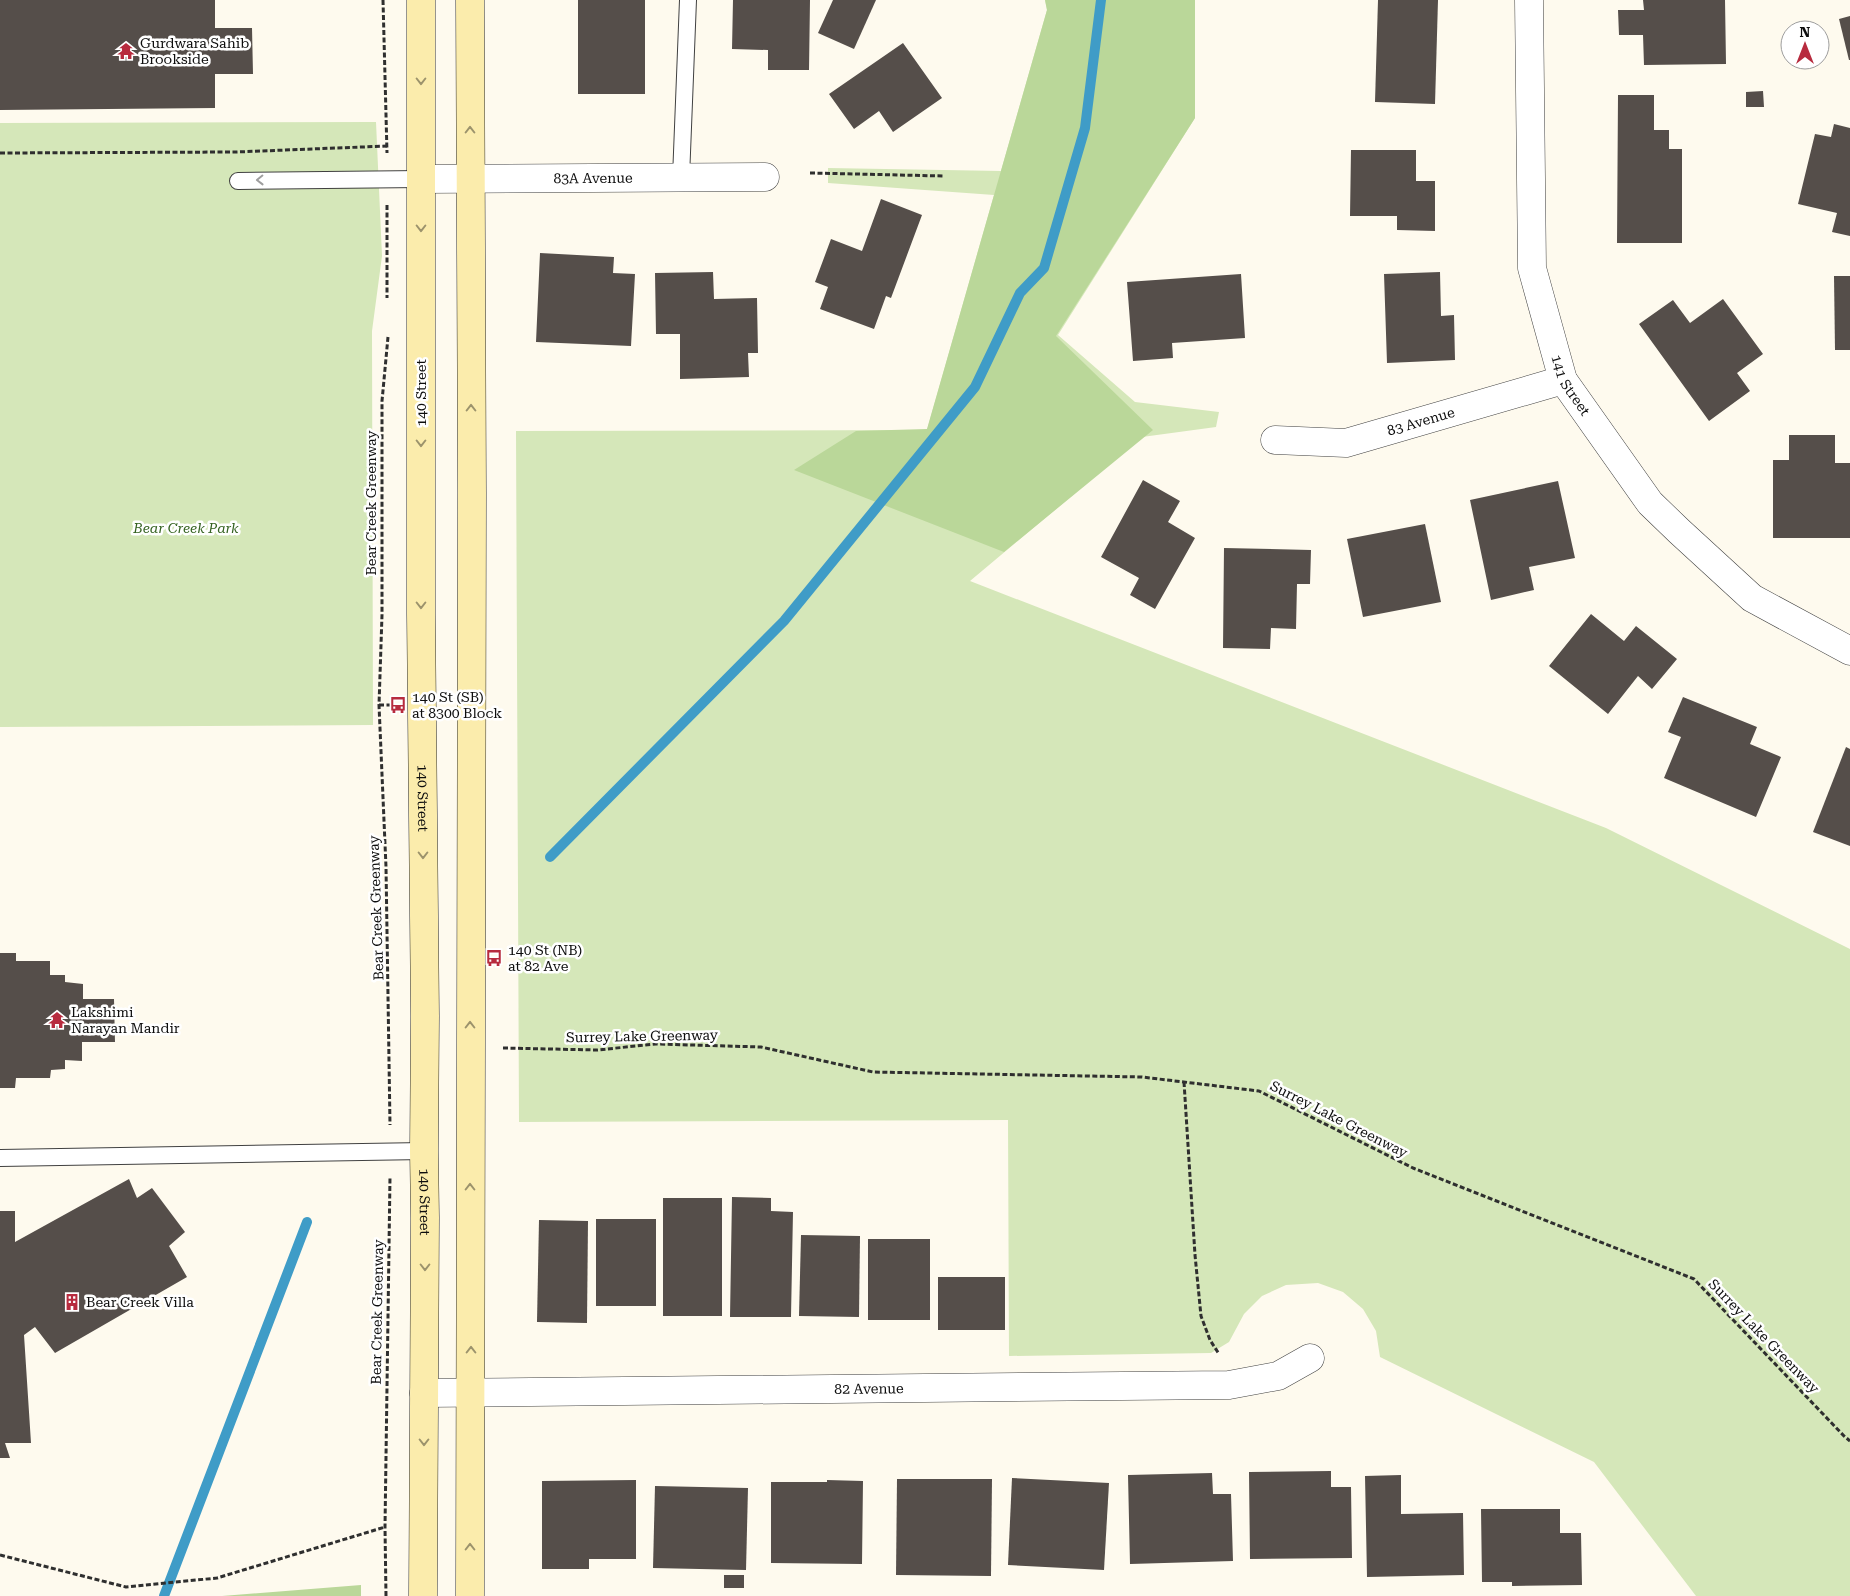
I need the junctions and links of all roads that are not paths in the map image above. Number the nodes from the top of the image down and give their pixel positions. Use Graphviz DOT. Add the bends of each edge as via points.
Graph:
graph roads {
  1 [pos="421,0"];
  2 [pos="470,0"];
  3 [pos="688,0"];
  4 [pos="1529,0"];
  5 [pos="765,177"];
  6 [pos="470,178"];
  7 [pos="681,178"];
  8 [pos="421,179"];
  9 [pos="238,181"];
  10 [pos="1563,380"];
  11 [pos="1275,440"];
  12 [pos="1850,651"];
  13 [pos="424,1150"];
  14 [pos="0,1158"];
  15 [pos="1310,1358"];
  16 [pos="471,1392"];
  17 [pos="424,1393"];
  18 [pos="423,1596"];
  19 [pos="470,1596"];
  1 -- 8 [label="main road, 140 Street, one-way"];
  6 -- 2 [label="main road, one-way"];
  3 -- 7 [label="lane"];
  4 -- 10 [label="street, 141 Street" via="1532,268"];
  5 -- 7 [label="street, 83A Avenue"];
  6 -- 7 [label="street, 83A Avenue"];
  6 -- 8 [label="street, 83A Avenue"];
  16 -- 6 [label="main road, one-way"];
  8 -- 9 [label="lane, one-way"];
  8 -- 13 [label="main road, 140 Street, one-way"];
  10 -- 11 [label="street, 83 Avenue" via="1346,443"];
  10 -- 12 [label="street, 141 Street" via="1650,503 1672,524 1752,598"];
  13 -- 14 [label="lane"];
  13 -- 17 [label="main road, 140 Street, one-way"];
  15 -- 16 [label="street, 82 Avenue" via="1278,1376 1228,1384"];
  16 -- 17 [label="street, 82 Avenue"];
  19 -- 16 [label="main road, one-way"];
  17 -- 18 [label="main road, 140 Street, one-way"];
}
